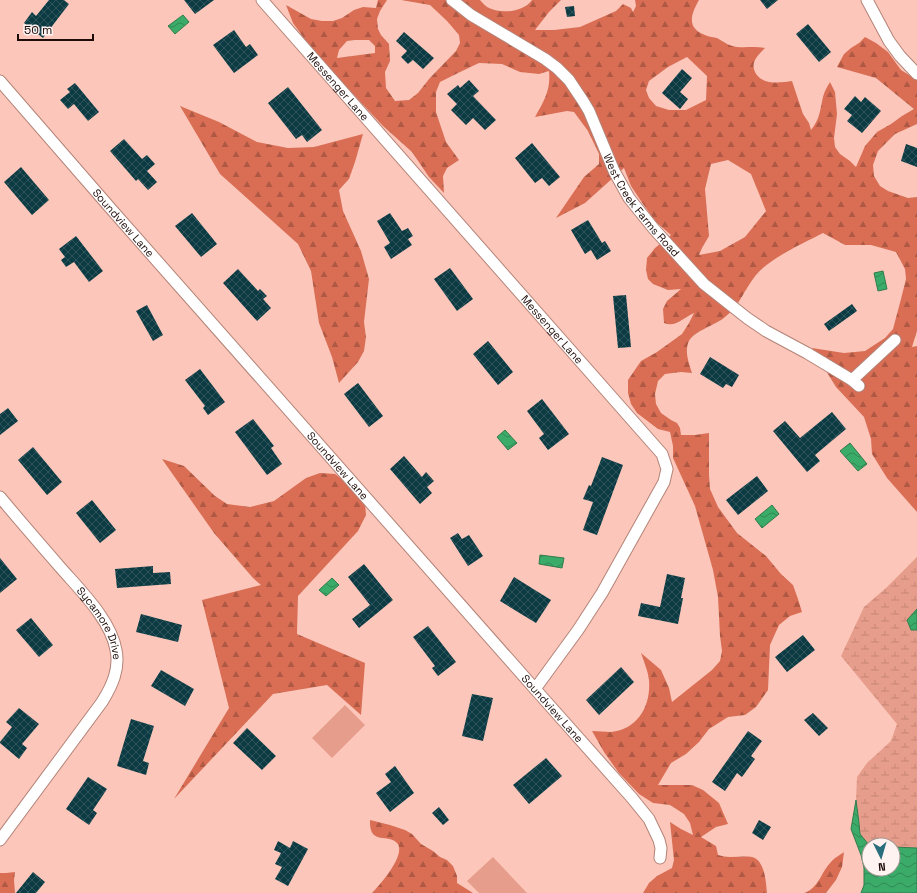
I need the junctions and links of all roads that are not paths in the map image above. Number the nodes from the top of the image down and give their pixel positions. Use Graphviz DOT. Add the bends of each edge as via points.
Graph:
graph roads {
  1 [pos="262,0"];
  2 [pos="452,0"];
  3 [pos="867,0"];
  4 [pos="917,74"];
  5 [pos="0,81"];
  6 [pos="895,340"];
  7 [pos="0,497"];
  8 [pos="535,690"];
  9 [pos="0,840"];
  10 [pos="660,858"];
  1 -- 8 [label="street, Messenger Lane" via="662,454 667,469 664,482 602,593"];
  2 -- 6 [label="street, West Creek Farms Road" via="471,15 545,59 569,80 589,111 614,172 629,198 704,284 747,318 856,383"];
  3 -- 4 [label="street" via="889,41"];
  5 -- 8 [label="street, Soundview Lane"];
  7 -- 9 [label="street, Sycamore Drive" via="96,609 111,632 117,663 109,691 102,702"];
  8 -- 10 [label="street, Soundview Lane" via="649,819 659,840"];
}
